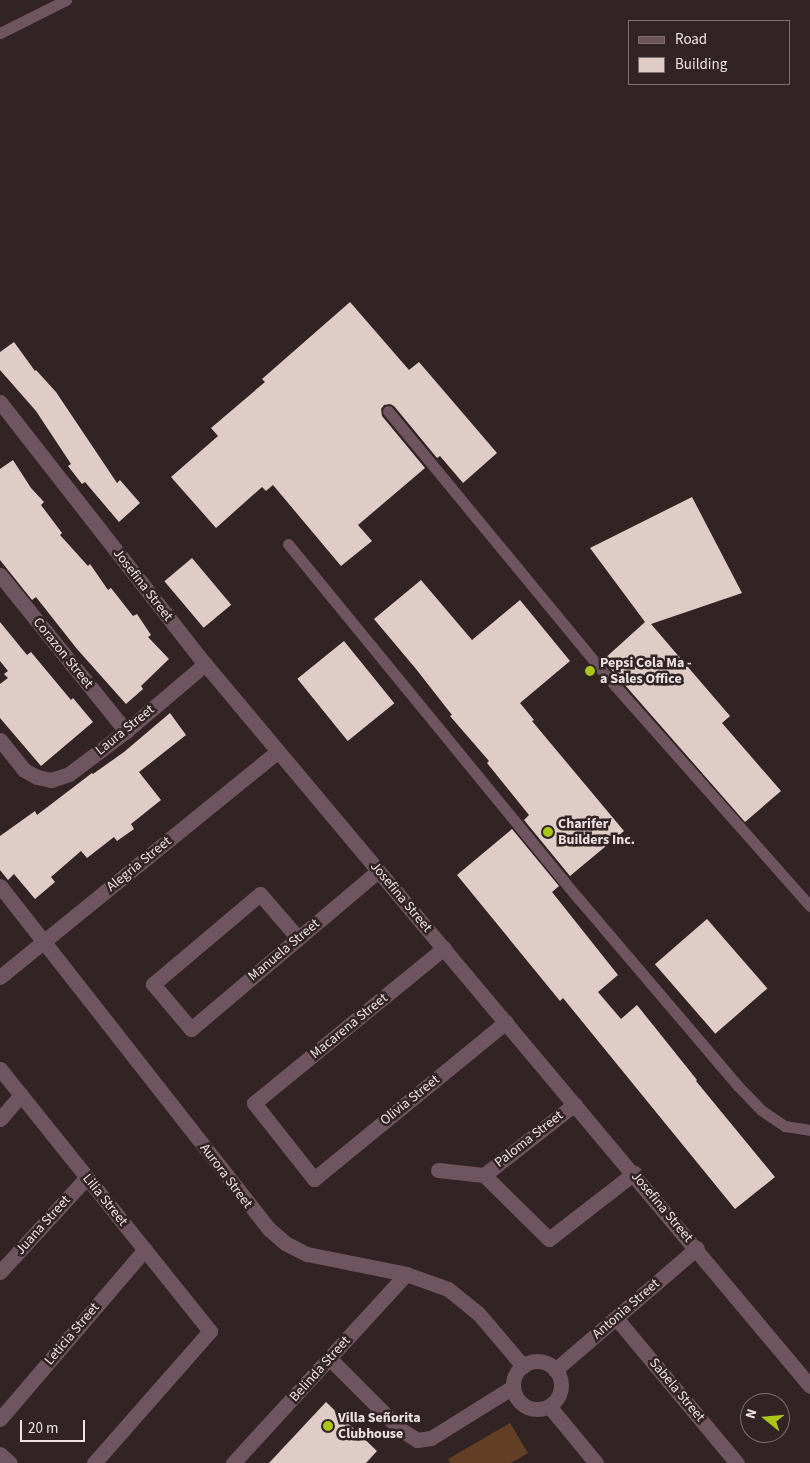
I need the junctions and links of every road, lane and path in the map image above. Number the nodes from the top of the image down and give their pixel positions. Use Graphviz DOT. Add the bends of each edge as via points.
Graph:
graph roads {
  1 [pos="66,0"];
  2 [pos="0,33"];
  3 [pos="0,402"];
  4 [pos="388,411"];
  5 [pos="288,544"];
  6 [pos="0,575"];
  7 [pos="205,664"];
  8 [pos="126,731"];
  9 [pos="0,740"];
  10 [pos="278,751"];
  11 [pos="378,871"];
  12 [pos="0,886"];
  13 [pos="810,906"];
  14 [pos="298,938"];
  15 [pos="44,940"];
  16 [pos="444,948"];
  17 [pos="0,977"];
  18 [pos="506,1022"];
  19 [pos="0,1069"];
  20 [pos="21,1095"];
  21 [pos="575,1104"];
  22 [pos="0,1119"];
  23 [pos="810,1130"];
  24 [pos="438,1170"];
  25 [pos="484,1174"];
  26 [pos="634,1174"];
  27 [pos="87,1177"];
  28 [pos="314,1179"];
  29 [pos="697,1248"];
  30 [pos="145,1249"];
  31 [pos="0,1272"];
  32 [pos="406,1274"];
  33 [pos="616,1318"];
  34 [pos="329,1358"];
  35 [pos="523,1366"];
  36 [pos="555,1370"];
  37 [pos="810,1386"];
  38 [pos="514,1387"];
  39 [pos="549,1406"];
  40 [pos="0,1418"];
  41 [pos="0,1454"];
  42 [pos="10,1463"];
  43 [pos="94,1463"];
  44 [pos="234,1463"];
  45 [pos="596,1463"];
  46 [pos="737,1463"];
  1 -- 2 [label="lane"];
  3 -- 7 [label="street, Josefina Street"];
  4 -- 13 [label="lane" via="610,680"];
  5 -- 23 [label="lane" via="578,898 738,1086 761,1110 785,1126"];
  6 -- 8 [label="street, Corazon Street"];
  7 -- 8 [label="street, Laura Street"];
  7 -- 10 [label="street, Josefina Street"];
  8 -- 9 [label="street, Laura Street" via="69,774 52,780 24,770"];
  10 -- 11 [label="street, Josefina Street"];
  10 -- 15 [label="street, Alegria Street"];
  11 -- 14 [label="street, Manuela Street"];
  11 -- 16 [label="street, Josefina Street"];
  12 -- 15 [label="street, Aurora Street"];
  14 -- 14 [label="street, Manuela Street" via="191,1029 153,984 260,894"];
  15 -- 17 [label="street, Alegria Street"];
  15 -- 32 [label="street, Aurora Street" via="269,1230 307,1254"];
  16 -- 18 [label="street, Josefina Street"];
  16 -- 28 [label="street, Macarena Street" via="254,1103"];
  18 -- 21 [label="street, Josefina Street"];
  18 -- 28 [label="street, Olivia Street"];
  19 -- 20 [label="street, Lilia Street"];
  20 -- 22 [label="street"];
  20 -- 27 [label="street, Lilia Street"];
  21 -- 25 [label="street, Paloma Street"];
  21 -- 26 [label="street, Josefina Street"];
  24 -- 25 [label="street"];
  25 -- 26 [label="street" via="549,1239"];
  26 -- 29 [label="street, Josefina Street"];
  27 -- 30 [label="street, Lilia Street"];
  27 -- 31 [label="street, Juana Street"];
  29 -- 33 [label="street, Antonia Street"];
  29 -- 37 [label="street, Josefina Street"];
  30 -- 40 [label="street, Leticia Street"];
  30 -- 43 [label="street, Lilia Street" via="210,1331"];
  32 -- 34 [label="street, Belinda Street"];
  32 -- 35 [label="street, Aurora Street" via="448,1290 464,1300"];
  33 -- 36 [label="street, Antonia Street"];
  33 -- 46 [label="street, Sabela Street"];
  34 -- 38 [label="street" via="400,1429 417,1440 431,1438"];
  34 -- 44 [label="street, Belinda Street"];
  35 -- 36 [label="street" via="543,1362"];
  35 -- 38 [label="street"];
  36 -- 39 [label="street" via="561,1382 560,1389"];
  38 -- 39 [label="street" via="516,1395 526,1406 534,1409"];
  39 -- 45 [label="street"];
  41 -- 42 [label="street"];
}
